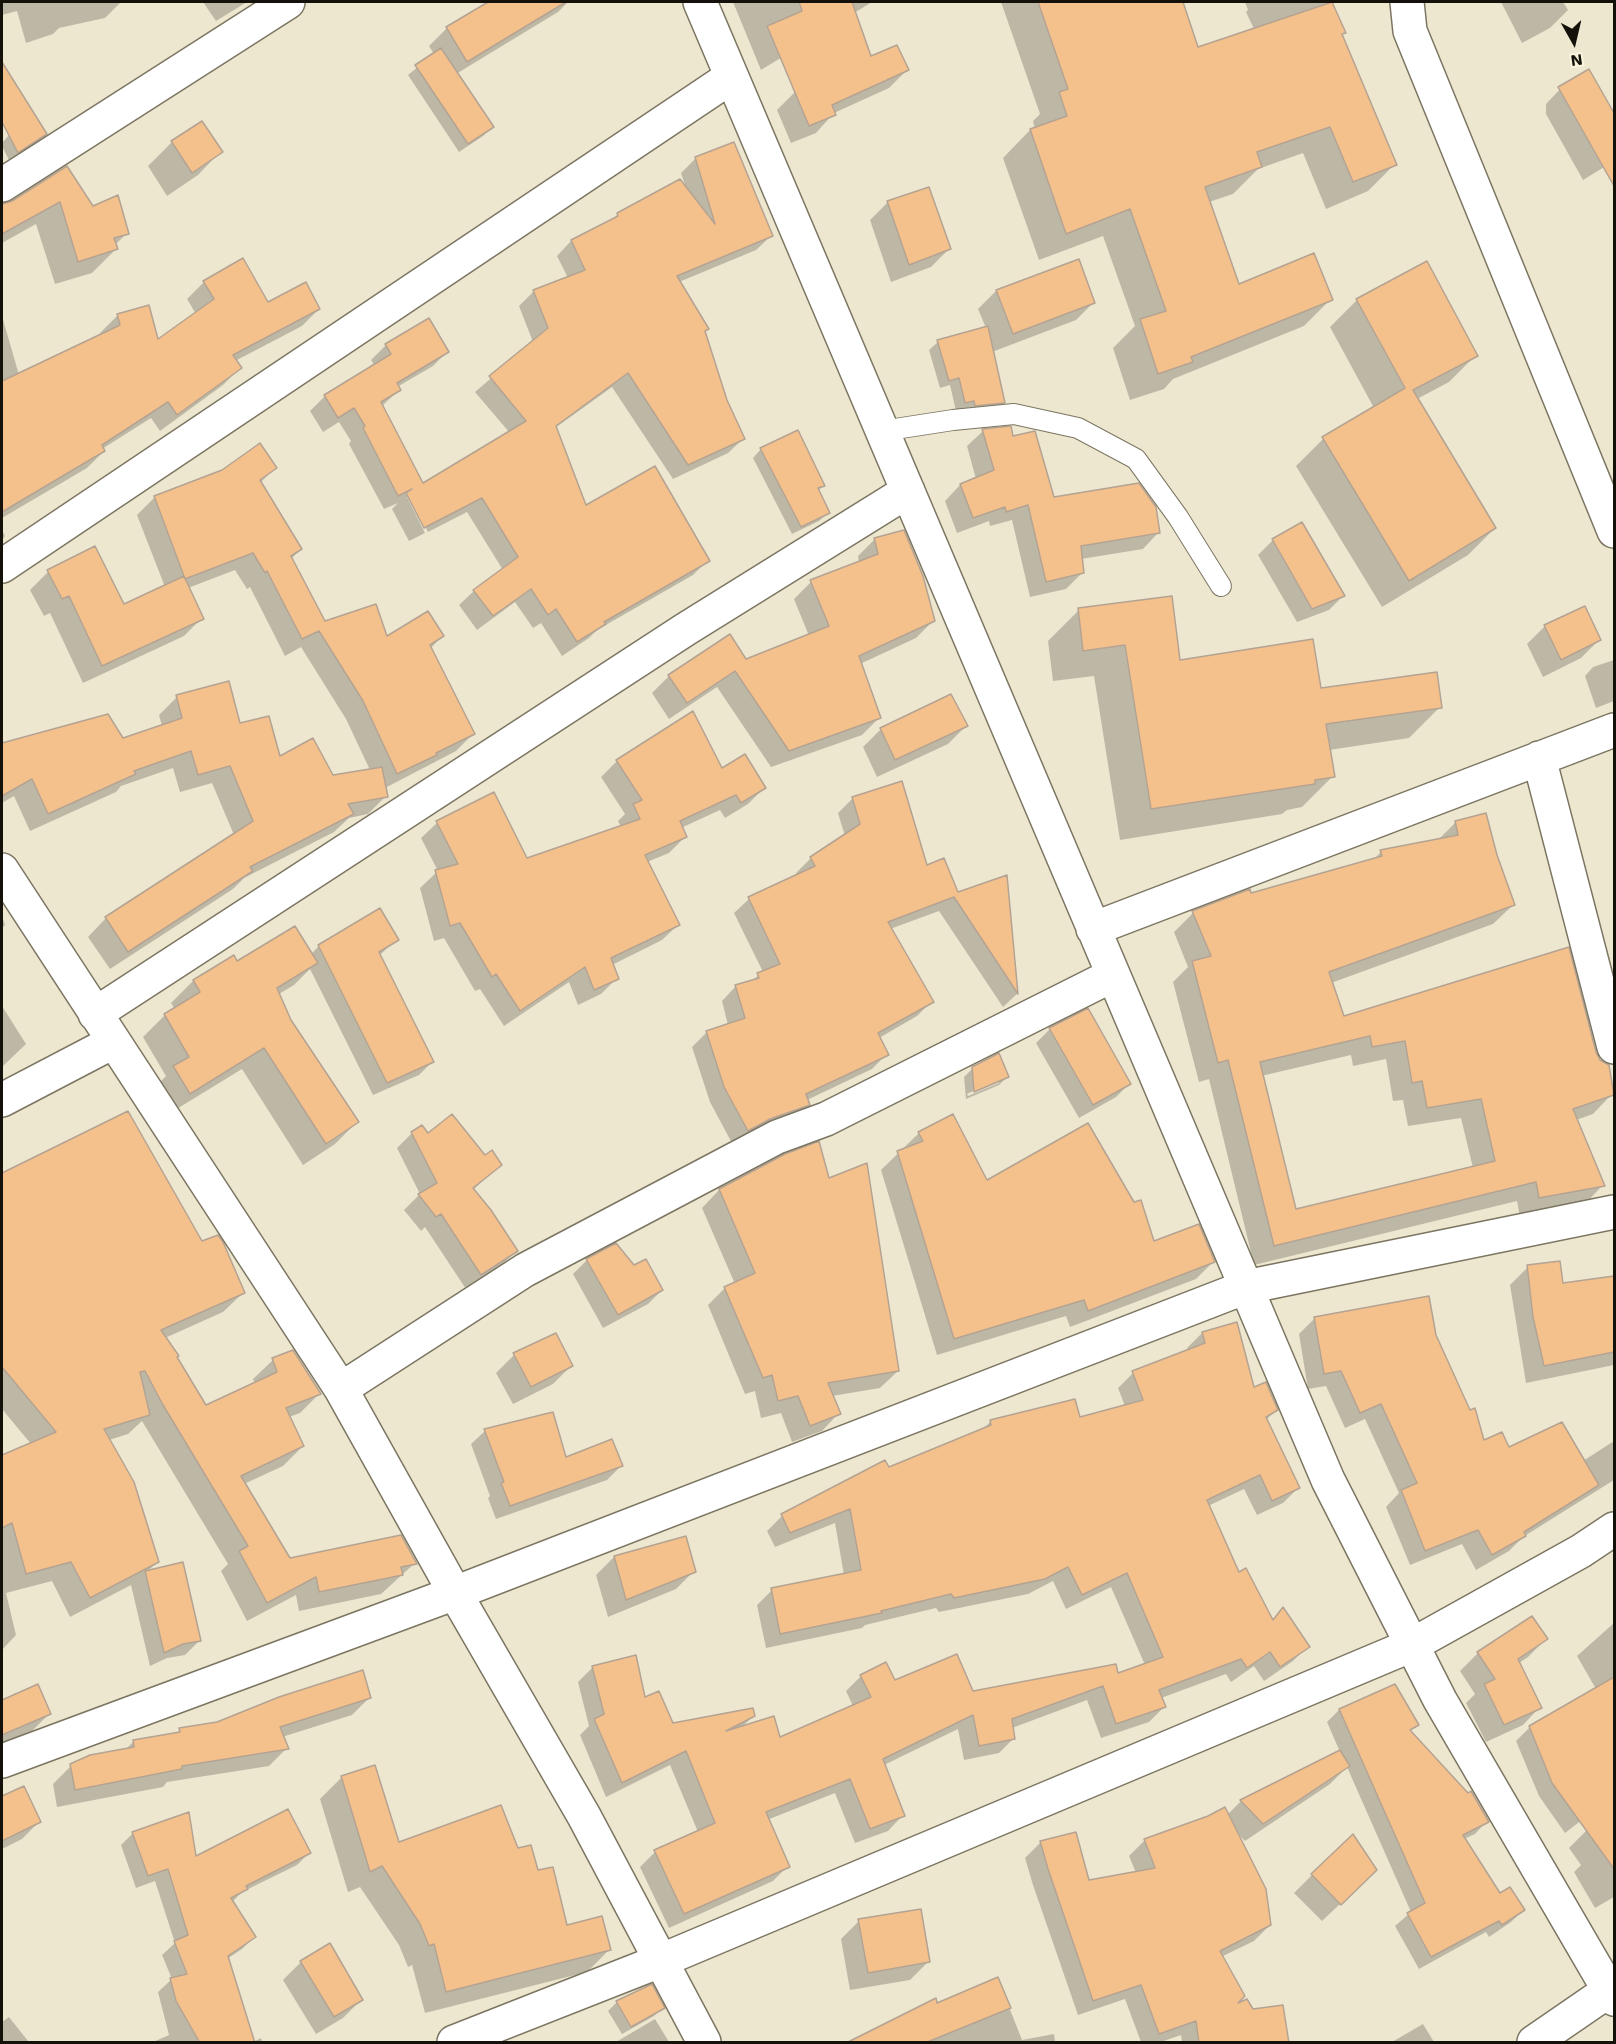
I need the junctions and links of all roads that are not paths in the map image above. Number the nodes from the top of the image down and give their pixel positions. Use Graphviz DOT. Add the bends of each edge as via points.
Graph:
graph roads {
  1 [pos="288,2"];
  2 [pos="700,2"];
  3 [pos="1407,2"];
  4 [pos="731,77"];
  5 [pos="2,185"];
  6 [pos="882,431"];
  7 [pos="908,491"];
  8 [pos="1614,531"];
  9 [pos="2,566"];
  10 [pos="1221,586"];
  11 [pos="1614,730"];
  12 [pos="1539,759"];
  13 [pos="2,870"];
  14 [pos="1093,928"];
  15 [pos="1113,975"];
  16 [pos="94,1014"];
  17 [pos="113,1042"];
  18 [pos="1614,1047"];
  19 [pos="2,1100"];
  20 [pos="1614,1212"];
  21 [pos="1246,1287"];
  22 [pos="341,1389"];
  23 [pos="1614,1529"];
  24 [pos="455,1593"];
  25 [pos="1412,1645"];
  26 [pos="2,1761"];
  27 [pos="660,1961"];
  28 [pos="1613,1992"];
  29 [pos="454,2043"];
  30 [pos="704,2043"];
  31 [pos="1534,2043"];
  1 -- 5 [label="street"];
  2 -- 4 [label="street"];
  3 -- 8 [label="street" via="1410,31"];
  4 -- 6 [label="street"];
  4 -- 9 [label="street"];
  6 -- 7 [label="street"];
  6 -- 10 [label="lane" via="1014,414 1078,428 1136,459"];
  7 -- 14 [label="street"];
  7 -- 16 [label="street" via="686,629"];
  11 -- 12 [label="street"];
  12 -- 14 [label="street"];
  12 -- 18 [label="street"];
  13 -- 16 [label="street"];
  14 -- 15 [label="street"];
  15 -- 21 [label="street"];
  15 -- 22 [label="street" via="826,1119 777,1137 525,1270"];
  16 -- 17 [label="street"];
  17 -- 19 [label="street"];
  17 -- 22 [label="street"];
  20 -- 21 [label="street"];
  21 -- 24 [label="street"];
  21 -- 25 [label="street" via="1328,1480"];
  22 -- 24 [label="street"];
  23 -- 25 [label="street"];
  24 -- 26 [label="street"];
  24 -- 27 [label="street" via="584,1816"];
  25 -- 27 [label="street"];
  25 -- 28 [label="street" via="1440,1700"];
  27 -- 29 [label="street"];
  27 -- 30 [label="street"];
  28 -- 31 [label="street"];
}
